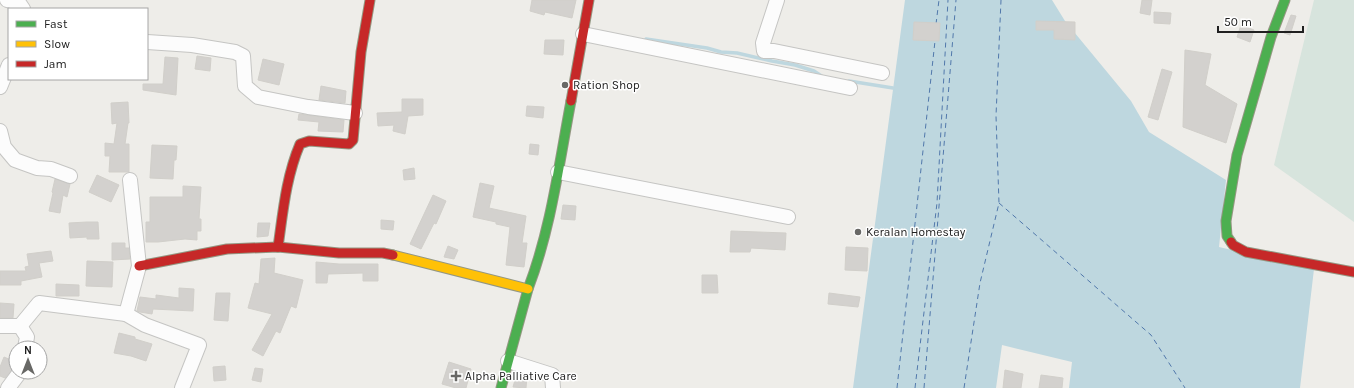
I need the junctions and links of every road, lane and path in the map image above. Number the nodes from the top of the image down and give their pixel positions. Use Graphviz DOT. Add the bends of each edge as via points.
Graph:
graph roads {
  1 [pos="7,0"];
  2 [pos="370,0"];
  3 [pos="589,0"];
  4 [pos="777,0"];
  5 [pos="1285,0"];
  6 [pos="23,5"];
  7 [pos="583,34"];
  8 [pos="148,42"];
  9 [pos="8,67"];
  10 [pos="882,73"];
  11 [pos="0,87"];
  12 [pos="850,88"];
  13 [pos="355,113"];
  14 [pos="0,131"];
  15 [pos="558,172"];
  16 [pos="70,176"];
  17 [pos="130,180"];
  18 [pos="788,218"];
  19 [pos="278,247"];
  20 [pos="139,266"];
  21 [pos="1354,272"];
  22 [pos="528,289"];
  23 [pos="126,314"];
  24 [pos="0,326"];
  25 [pos="20,326"];
  26 [pos="26,340"];
  27 [pos="508,361"];
  28 [pos="182,388"];
  29 [pos="501,388"];
  30 [pos="554,388"];
  1 -- 6 [label="street"];
  2 -- 13 [label="street" via="361,52"];
  3 -- 7 [label="street"];
  4 -- 10 [label="street" via="763,43 764,51"];
  5 -- 21 [label="street" via="1267,51 1237,155 1226,221 1227,236 1233,245 1246,252"];
  7 -- 12 [label="street"];
  7 -- 15 [label="street"];
  8 -- 13 [label="street" via="192,45 236,52 243,56 245,86 258,97"];
  9 -- 11 [label="street"];
  13 -- 19 [label="street" via="353,140 349,144 309,141 300,144 290,168"];
  14 -- 16 [label="street" via="4,147 15,160"];
  15 -- 18 [label="street"];
  15 -- 22 [label="street" via="550,215"];
  17 -- 20 [label="street"];
  19 -- 20 [label="street" via="228,249"];
  19 -- 22 [label="street" via="339,253 383,253"];
  20 -- 23 [label="street"];
  22 -- 27 [label="street"];
  23 -- 25 [label="street" via="39,303"];
  23 -- 28 [label="street" via="145,325 199,345"];
  24 -- 25 [label="street"];
  25 -- 26 [label="street"];
  27 -- 29 [label="street"];
  27 -- 30 [label="street" via="552,375"];
}
